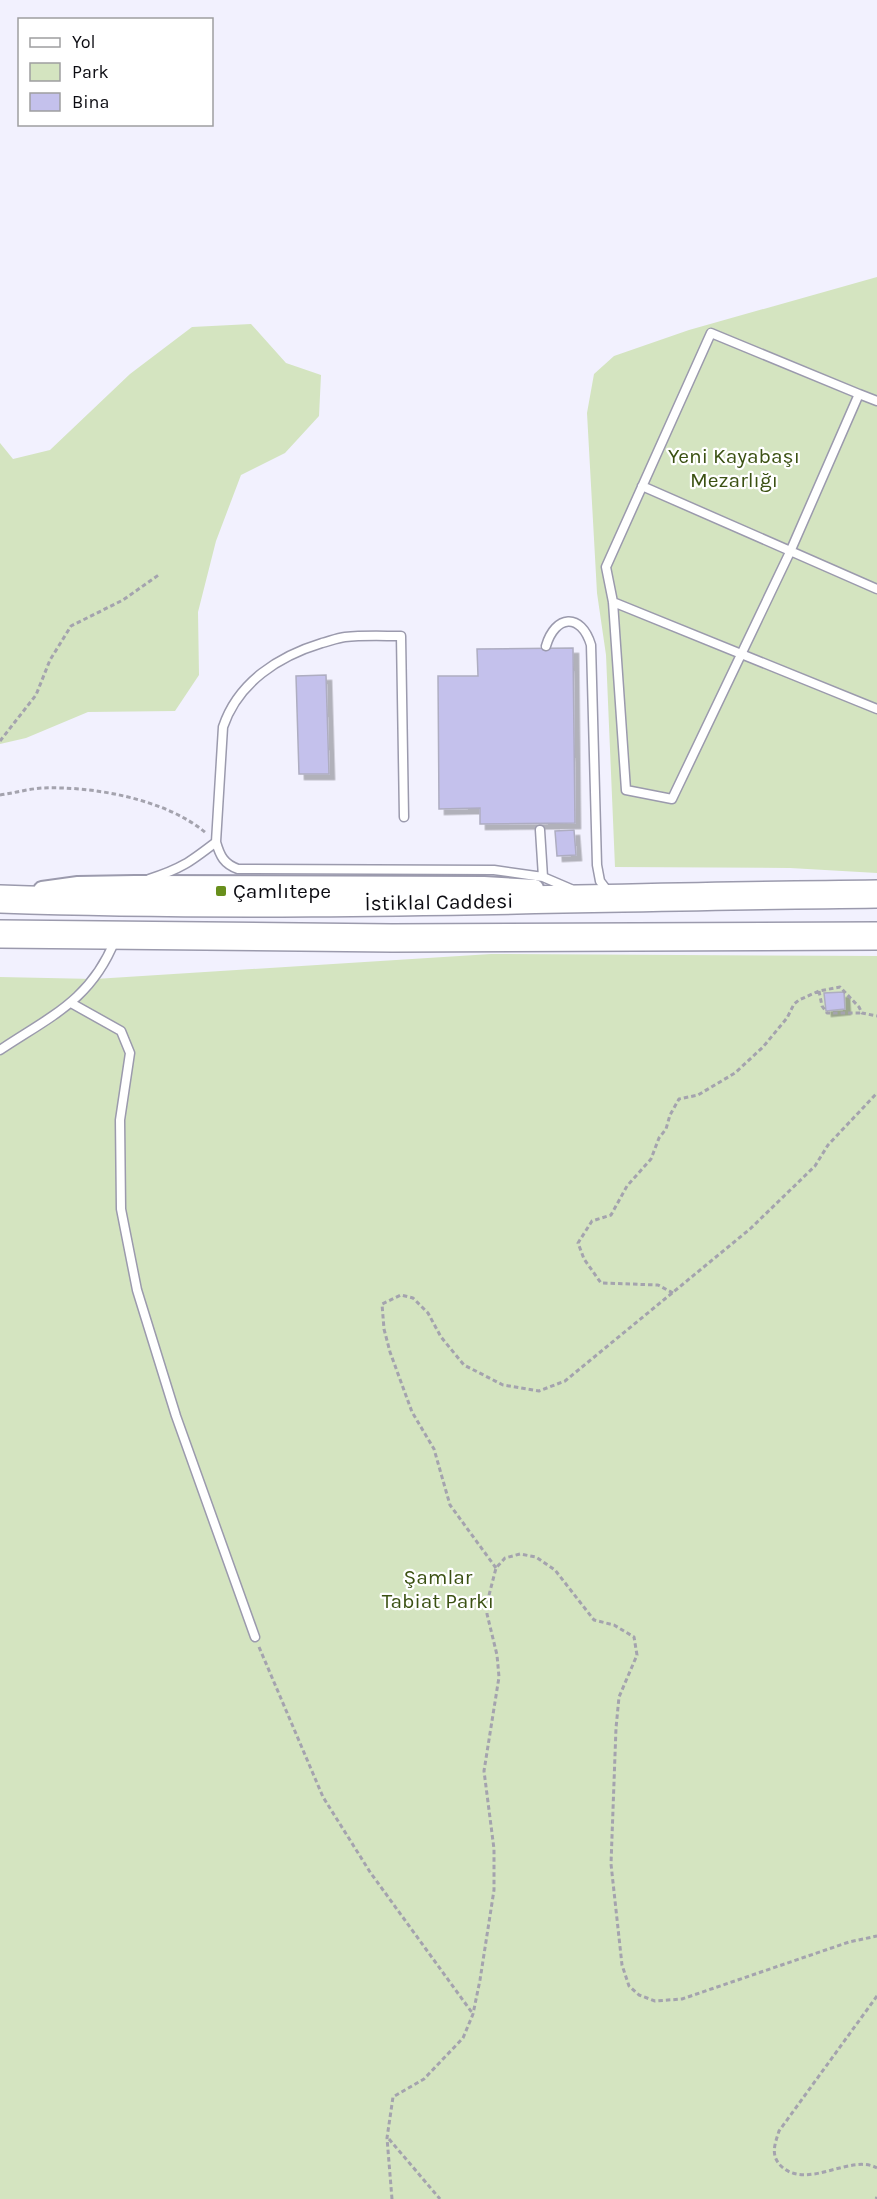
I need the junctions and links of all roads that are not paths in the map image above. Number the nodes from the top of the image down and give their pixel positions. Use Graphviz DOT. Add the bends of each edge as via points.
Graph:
graph roads {
  1 [pos="859,394"];
  2 [pos="877,401"];
  3 [pos="642,486"];
  4 [pos="790,552"];
  5 [pos="877,589"];
  6 [pos="613,603"];
  7 [pos="546,646"];
  8 [pos="741,655"];
  9 [pos="877,709"];
  10 [pos="404,817"];
  11 [pos="540,830"];
  12 [pos="216,842"];
  13 [pos="543,877"];
  14 [pos="135,884"];
  15 [pos="574,891"];
  16 [pos="877,894"];
  17 [pos="0,897"];
  18 [pos="616,899"];
  19 [pos="0,934"];
  20 [pos="877,936"];
  21 [pos="116,937"];
  22 [pos="71,1003"];
  23 [pos="0,1050"];
  24 [pos="255,1637"];
  1 -- 2 [label="lane"];
  1 -- 3 [label="lane" via="711,333"];
  1 -- 4 [label="lane"];
  3 -- 4 [label="lane"];
  3 -- 6 [label="lane" via="606,567"];
  4 -- 5 [label="lane"];
  4 -- 8 [label="lane"];
  6 -- 8 [label="lane"];
  6 -- 8 [label="lane" via="626,790 672,800"];
  7 -- 18 [label="lane" via="558,626 574,621 587,632 591,645 597,865 600,880"];
  8 -- 9 [label="lane"];
  10 -- 12 [label="lane" via="401,636 344,637 275,663 255,678 227,714"];
  11 -- 13 [label="lane"];
  12 -- 13 [label="lane" via="222,859 238,869 494,870"];
  12 -- 14 [label="lane" via="178,870"];
  13 -- 15 [label="lane"];
  14 -- 15 [label="street" via="484,885"];
  14 -- 17 [label="street" via="78,885"];
  15 -- 18 [label="street"];
  16 -- 18 [label="main road, İstiklal Caddesi"];
  17 -- 18 [label="main road, İstiklal Caddesi" via="403,903"];
  19 -- 21 [label="main road, İstiklal Caddesi"];
  20 -- 21 [label="main road, İstiklal Caddesi"];
  21 -- 22 [label="lane" via="95,979"];
  22 -- 23 [label="lane"];
  22 -- 24 [label="lane" via="121,1031 130,1053 120,1120 122,1209 138,1290 176,1416"];
}
